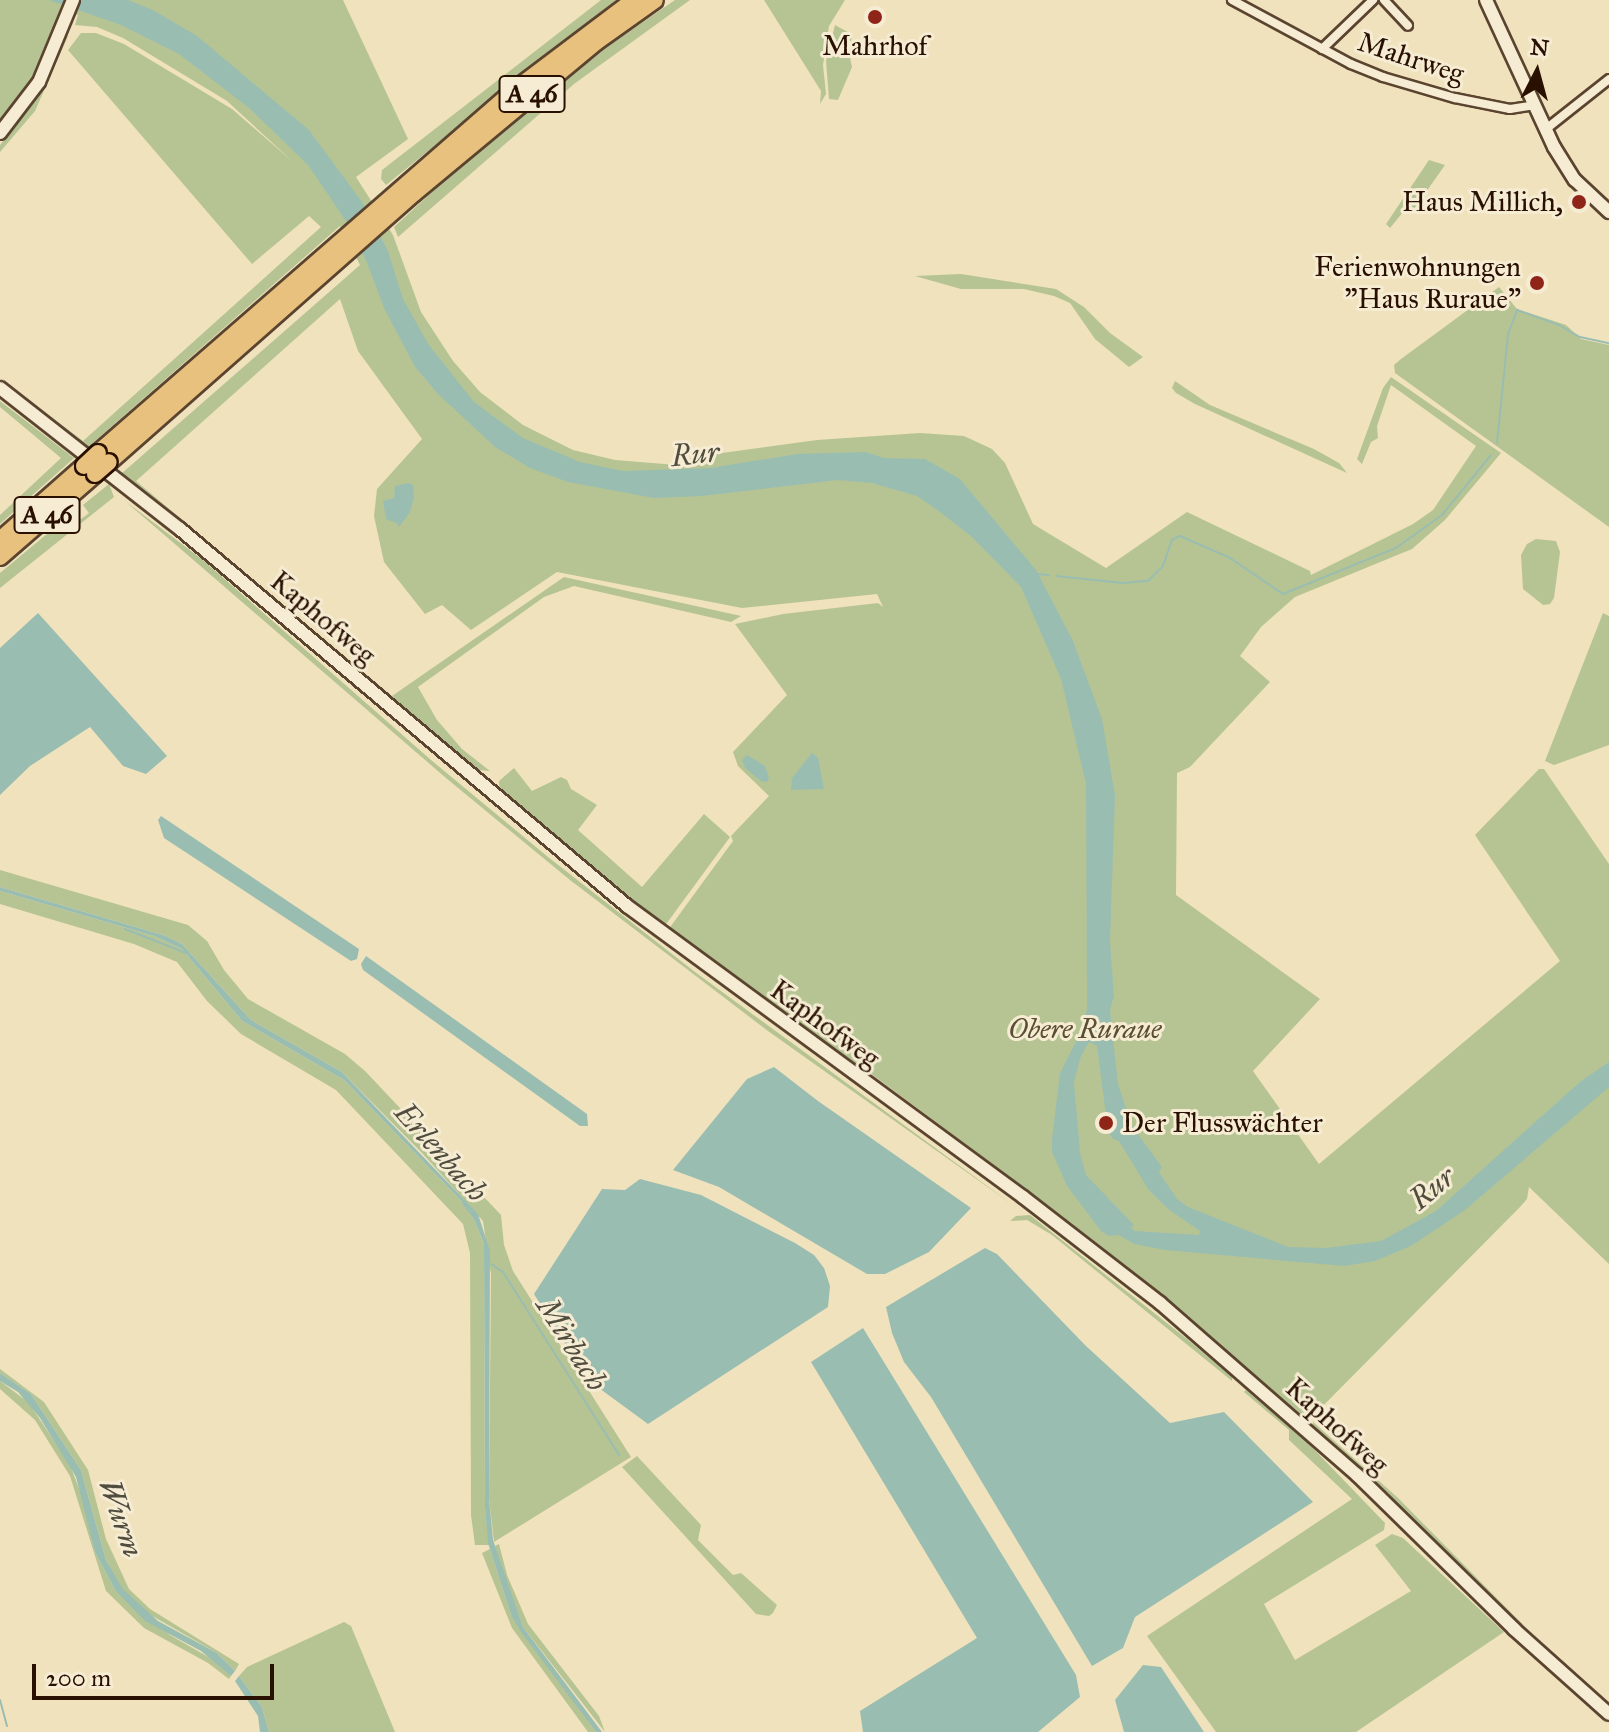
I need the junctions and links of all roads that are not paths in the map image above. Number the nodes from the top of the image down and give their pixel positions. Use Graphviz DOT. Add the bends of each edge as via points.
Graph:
graph roads {
  1 [pos="73,0"];
  2 [pos="634,0"];
  3 [pos="655,0"];
  4 [pos="1232,0"];
  5 [pos="1373,0"];
  6 [pos="1384,0"];
  7 [pos="1486,0"];
  8 [pos="1408,26"];
  9 [pos="1322,49"];
  10 [pos="1609,79"];
  11 [pos="1535,105"];
  12 [pos="1546,129"];
  13 [pos="0,133"];
  14 [pos="410,188"];
  15 [pos="1609,212"];
  16 [pos="0,388"];
  17 [pos="89,470"];
  18 [pos="0,540"];
  19 [pos="0,557"];
  20 [pos="1609,1714"];
  1 -- 13 [label="main road" via="39,82"];
  2 -- 14 [label="highway, A 46" via="515,90"];
  3 -- 14 [label="highway, A 46"];
  4 -- 9 [label="street, Mahrweg"];
  5 -- 9 [label="street, Mahrweg"];
  6 -- 8 [label="street, Mahrweg"];
  7 -- 11 [label="main road"];
  9 -- 11 [label="street, Mahrweg" via="1383,77 1455,98 1510,109"];
  10 -- 12 [label="street"];
  11 -- 12 [label="main road"];
  12 -- 15 [label="main road" via="1575,180"];
  14 -- 17 [label="highway, A 46, bridge"];
  16 -- 20 [label="main road, Kaphofweg" via="180,529 637,914 1160,1303 1357,1475"];
  17 -- 18 [label="highway, A 46"];
  17 -- 19 [label="highway, A 46"];
}
